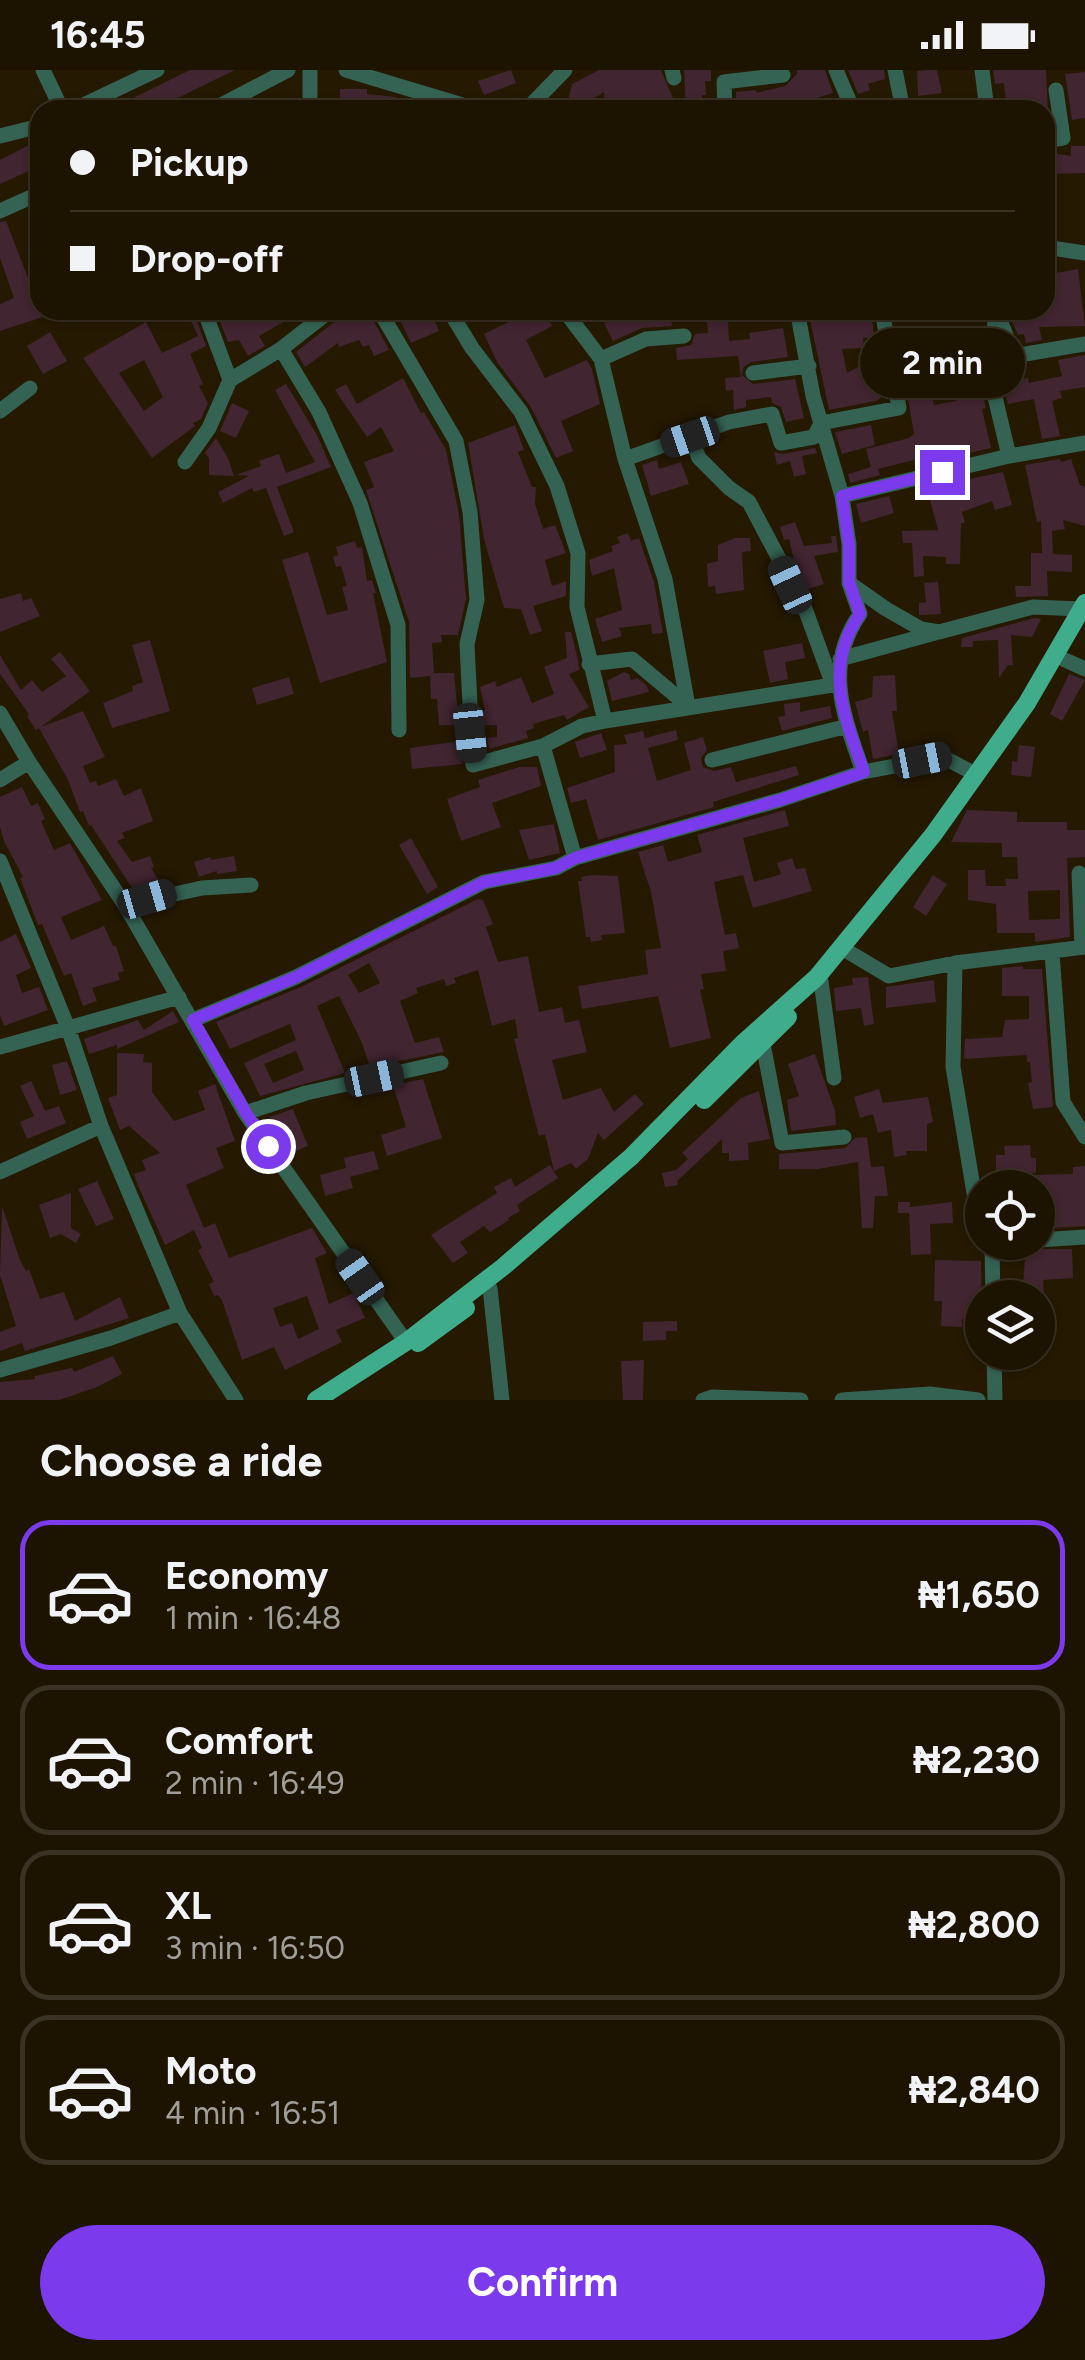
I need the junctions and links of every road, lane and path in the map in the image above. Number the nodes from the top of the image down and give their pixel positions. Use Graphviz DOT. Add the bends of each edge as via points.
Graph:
graph roads {
  1 [pos="43,70"];
  2 [pos="288,70"];
  3 [pos="310,70"];
  4 [pos="346,70"];
  5 [pos="565,70"];
  6 [pos="836,70"];
  7 [pos="895,70"];
  8 [pos="982,70"];
  9 [pos="150,71"];
  10 [pos="784,75"];
  11 [pos="1056,90"];
  12 [pos="57,100"];
  13 [pos="93,100"];
  14 [pos="231,100"];
  15 [pos="310,100"];
  16 [pos="446,100"];
  17 [pos="536,100"];
  18 [pos="725,100"];
  19 [pos="848,100"];
  20 [pos="901,100"];
  21 [pos="986,100"];
  22 [pos="30,128"];
  23 [pos="0,136"];
  24 [pos="1055,139"];
  25 [pos="30,198"];
  26 [pos="0,211"];
  27 [pos="1055,248"];
  28 [pos="1085,253"];
  29 [pos="208,320"];
  30 [pos="317,320"];
  31 [pos="386,320"];
  32 [pos="455,320"];
  33 [pos="572,320"];
  34 [pos="799,320"];
  35 [pos="884,320"];
  36 [pos="995,320"];
  37 [pos="1000,320"];
  38 [pos="684,336"];
  39 [pos="1085,344"];
  40 [pos="281,349"];
  41 [pos="601,359"];
  42 [pos="809,366"];
  43 [pos="753,373"];
  44 [pos="230,380"];
  45 [pos="30,388"];
  46 [pos="0,412"];
  47 [pos="821,423"];
  48 [pos="690,437"];
  49 [pos="1085,443"];
  50 [pos="1009,456"];
  51 [pos="624,459"];
  52 [pos="185,462"];
  53 [pos="842,496"];
  54 [pos="849,582"];
  55 [pos="1084,611"];
  56 [pos="939,632"];
  57 [pos="840,659"];
  58 [pos="1065,660"];
  59 [pos="589,664"];
  60 [pos="1085,669"];
  61 [pos="838,684"];
  62 [pos="688,706"];
  63 [pos="0,712"];
  64 [pos="605,720"];
  65 [pos="848,726"];
  66 [pos="399,730"];
  67 [pos="544,746"];
  68 [pos="712,760"];
  69 [pos="29,762"];
  70 [pos="864,772"];
  71 [pos="975,774"];
  72 [pos="0,780"];
  73 [pos="575,858"];
  74 [pos="0,861"];
  75 [pos="1079,873"];
  76 [pos="250,885"];
  77 [pos="126,905"];
  78 [pos="1083,946"];
  79 [pos="847,951"];
  80 [pos="1052,953"];
  81 [pos="955,962"];
  82 [pos="822,980"];
  83 [pos="179,997"];
  84 [pos="193,1020"];
  85 [pos="68,1028"];
  86 [pos="763,1044"];
  87 [pos="0,1047"];
  88 [pos="441,1063"];
  89 [pos="834,1078"];
  90 [pos="246,1113"];
  91 [pos="101,1126"];
  92 [pos="844,1137"];
  93 [pos="1085,1137"];
  94 [pos="972,1170"];
  95 [pos="0,1172"];
  96 [pos="1085,1237"];
  97 [pos="1055,1239"];
  98 [pos="490,1288"];
  99 [pos="180,1313"];
  100 [pos="406,1342"];
  101 [pos="0,1370"];
  102 [pos="994,1370"];
  103 [pos="236,1400"];
  104 [pos="316,1400"];
  105 [pos="330,1400"];
  106 [pos="502,1400"];
  107 [pos="703,1400"];
  108 [pos="800,1400"];
  109 [pos="842,1400"];
  110 [pos="978,1400"];
  111 [pos="995,1400"];
  1 -- 12 [label="street"];
  2 -- 14 [label="street"];
  3 -- 15 [label="street"];
  4 -- 16 [label="street"];
  5 -- 17 [label="street"];
  6 -- 19 [label="street"];
  7 -- 20 [label="street"];
  8 -- 21 [label="street"];
  9 -- 13 [label="street"];
  10 -- 18 [label="street" via="724,82"];
  11 -- 24 [label="street" via="1063,138"];
  22 -- 23 [label="street"];
  25 -- 26 [label="street"];
  27 -- 28 [label="street"];
  29 -- 44 [label="street"];
  30 -- 40 [label="street"];
  31 -- 67 [label="street" via="456,440 477,600 467,644 473,766"];
  32 -- 59 [label="street" via="521,412 557,486 578,553 577,607"];
  33 -- 41 [label="street"];
  34 -- 42 [label="street"];
  35 -- 47 [label="street" via="899,408"];
  36 -- 50 [label="street" via="990,376"];
  37 -- 39 [label="street" via="1014,356"];
  38 -- 41 [label="street" via="646,339"];
  40 -- 44 [label="street"];
  40 -- 66 [label="street" via="333,442 382,572 398,624"];
  41 -- 51 [label="street"];
  42 -- 43 [label="street"];
  42 -- 47 [label="street"];
  44 -- 52 [label="street" via="210,428"];
  45 -- 46 [label="street"];
  47 -- 48 [label="street" via="814,437 781,443 772,414"];
  47 -- 53 [label="street"];
  48 -- 51 [label="street"];
  48 -- 61 [label="street" via="699,458 749,502"];
  49 -- 50 [label="street"];
  50 -- 53 [label="street"];
  51 -- 62 [label="street" via="665,580"];
  53 -- 54 [label="street"];
  54 -- 56 [label="street" via="921,629"];
  54 -- 57 [label="street" via="860,614"];
  55 -- 56 [label="street" via="1033,607"];
  55 -- 58 [label="main road"];
  55 -- 71 [label="main road"];
  56 -- 57 [label="street"];
  57 -- 61 [label="street"];
  58 -- 60 [label="street"];
  58 -- 79 [label="main road" via="915,872"];
  59 -- 62 [label="street" via="632,660"];
  59 -- 64 [label="street"];
  61 -- 62 [label="street"];
  61 -- 65 [label="street"];
  62 -- 64 [label="street"];
  63 -- 69 [label="street"];
  64 -- 67 [label="street"];
  65 -- 68 [label="street"];
  65 -- 70 [label="street"];
  67 -- 73 [label="street"];
  69 -- 72 [label="street"];
  69 -- 77 [label="street"];
  70 -- 71 [label="street" via="944,756"];
  70 -- 73 [label="street"];
  71 -- 100 [label="main road" via="817,977 631,1157"];
  73 -- 84 [label="street" via="484,882 296,977"];
  74 -- 85 [label="street"];
  75 -- 78 [label="street"];
  76 -- 77 [label="street"];
  77 -- 83 [label="street"];
  78 -- 80 [label="street"];
  79 -- 81 [label="street" via="889,976"];
  79 -- 82 [label="main road"];
  80 -- 81 [label="street"];
  80 -- 93 [label="street" via="1063,1102"];
  81 -- 94 [label="street" via="953,1067"];
  82 -- 86 [label="main road"];
  82 -- 89 [label="street"];
  83 -- 84 [label="street"];
  83 -- 85 [label="street"];
  84 -- 90 [label="street"];
  85 -- 87 [label="street"];
  85 -- 91 [label="street"];
  86 -- 92 [label="street" via="782,1142"];
  86 -- 98 [label="main road"];
  88 -- 90 [label="street"];
  90 -- 100 [label="street"];
  91 -- 95 [label="street"];
  91 -- 99 [label="street"];
  96 -- 97 [label="street"];
  98 -- 105 [label="main road" via="442,1328"];
  98 -- 106 [label="street"];
  99 -- 101 [label="street"];
  99 -- 103 [label="street"];
  100 -- 104 [label="main road"];
  102 -- 111 [label="street"];
  107 -- 108 [label="street"];
  109 -- 110 [label="street" via="930,1394"];
}
